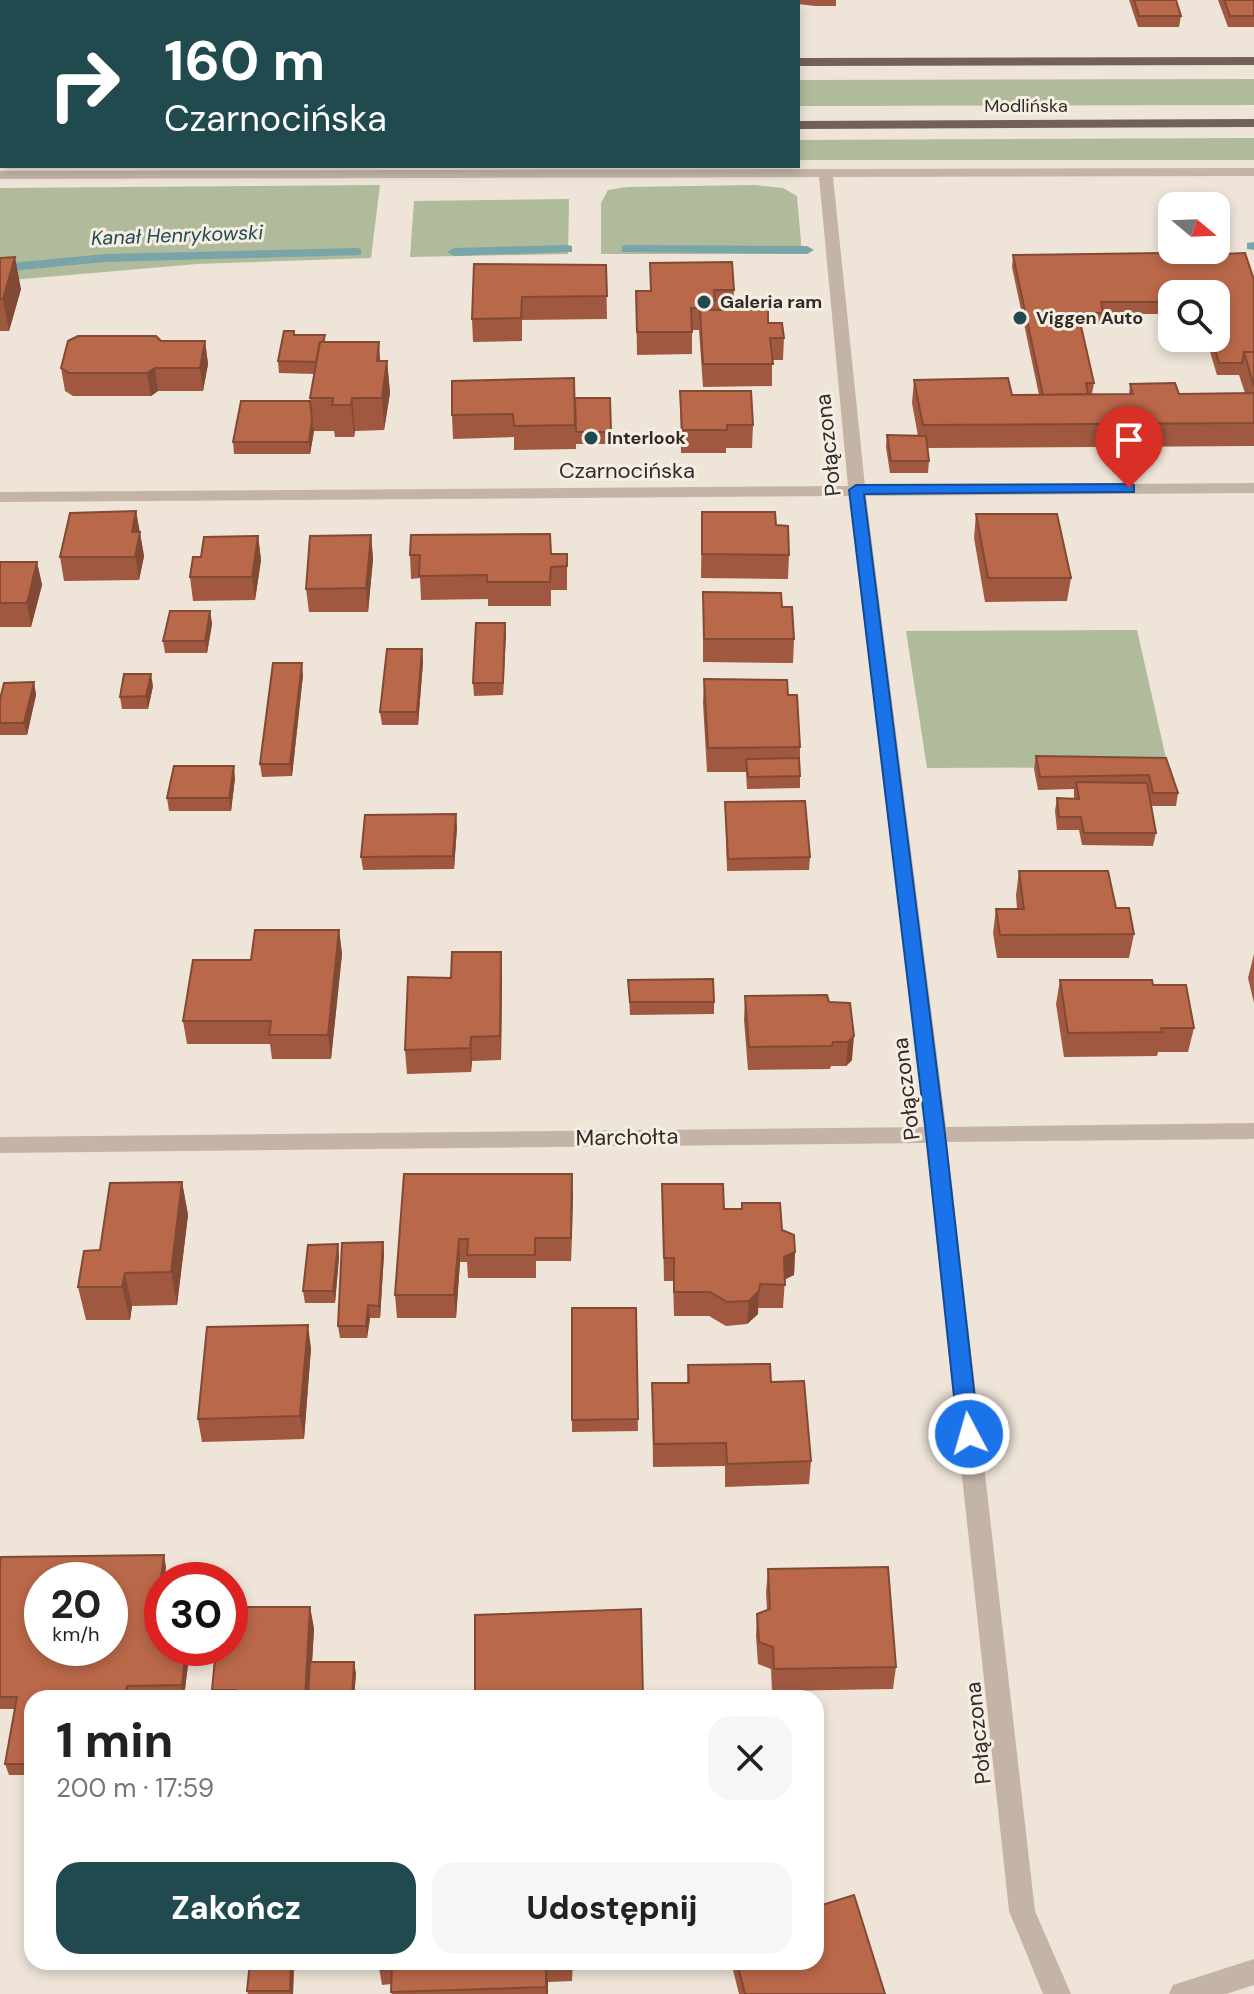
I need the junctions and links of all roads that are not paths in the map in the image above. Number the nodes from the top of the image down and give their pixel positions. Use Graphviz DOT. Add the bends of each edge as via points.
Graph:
graph roads {
  1 [pos="1254,61"];
  2 [pos="800,62"];
  3 [pos="1254,123"];
  4 [pos="800,125"];
  5 [pos="825,172"];
  6 [pos="1254,172"];
  7 [pos="0,175"];
  8 [pos="1254,488"];
  9 [pos="856,490"];
  10 [pos="0,497"];
  11 [pos="1254,1131"];
  12 [pos="936,1134"];
  13 [pos="0,1145"];
  14 [pos="1254,1972"];
  15 [pos="1057,1994"];
  16 [pos="1183,1994"];
  1 -- 2 [label="main road"];
  3 -- 4 [label="main road, Modlińska"];
  5 -- 6 [label="street"];
  5 -- 7 [label="street"];
  5 -- 9 [label="street, Połączona"];
  8 -- 9 [label="street, Czarnocińska"];
  9 -- 10 [label="street, Czarnocińska"];
  9 -- 12 [label="street, Połączona"];
  11 -- 12 [label="street, Marchołta"];
  12 -- 13 [label="street, Marchołta"];
  12 -- 15 [label="street, Połączona" via="1022,1911"];
  14 -- 16 [label="street"];
}
